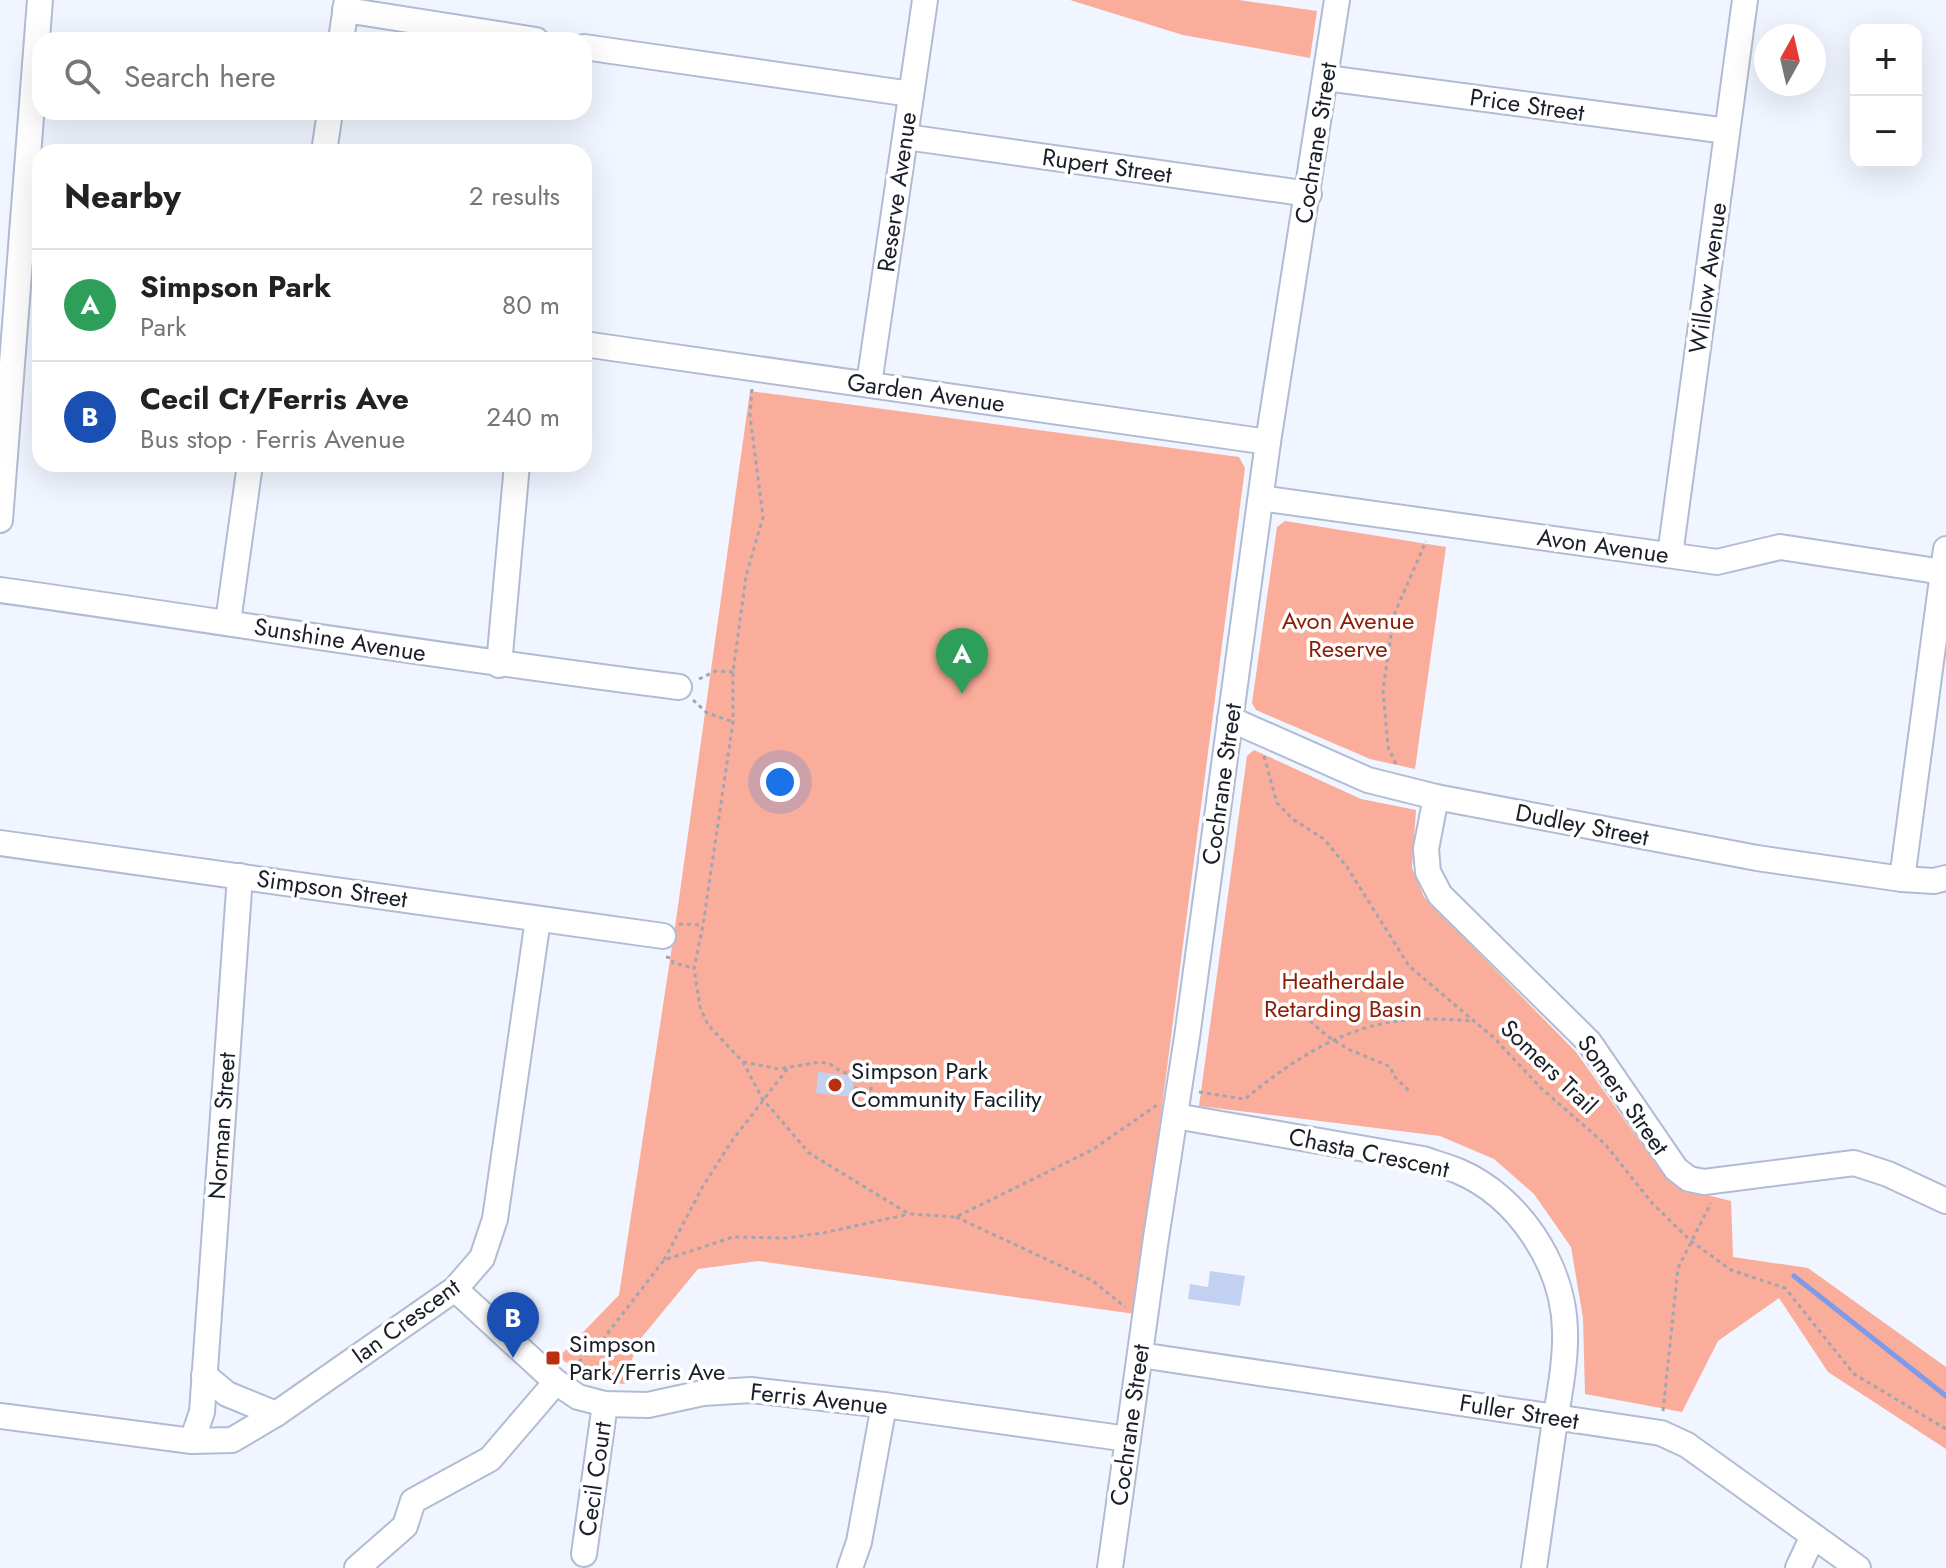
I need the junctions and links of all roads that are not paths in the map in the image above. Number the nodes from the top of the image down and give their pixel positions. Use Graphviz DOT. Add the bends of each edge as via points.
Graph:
graph roads {
  1 [pos="40,0"];
  2 [pos="925,0"];
  3 [pos="1337,0"];
  4 [pos="1745,0"];
  5 [pos="346,5"];
  6 [pos="39,32"];
  7 [pos="342,32"];
  8 [pos="493,32"];
  9 [pos="592,48"];
  10 [pos="1326,78"];
  11 [pos="911,94"];
  12 [pos="36,120"];
  13 [pos="329,120"];
  14 [pos="1727,131"];
  15 [pos="906,137"];
  16 [pos="35,144"];
  17 [pos="325,144"];
  18 [pos="1309,194"];
  19 [pos="32,214"];
  20 [pos="30,267"];
  21 [pos="592,345"];
  22 [pos="869,384"];
  23 [pos="1268,442"];
  24 [pos="249,472"];
  25 [pos="516,472"];
  26 [pos="1261,498"];
  27 [pos="0,520"];
  28 [pos="1670,555"];
  29 [pos="1944,560"];
  30 [pos="0,590"];
  31 [pos="228,622"];
  32 [pos="499,665"];
  33 [pos="679,687"];
  34 [pos="1230,719"];
  35 [pos="1436,797"];
  36 [pos="0,843"];
  37 [pos="240,876"];
  38 [pos="1946,878"];
  39 [pos="1902,879"];
  40 [pos="538,919"];
  41 [pos="663,936"];
  42 [pos="1175,1116"];
  43 [pos="1946,1201"];
  44 [pos="455,1289"];
  45 [pos="1140,1355"];
  46 [pos="204,1375"];
  47 [pos="556,1382"];
  48 [pos="605,1404"];
  49 [pos="884,1405"];
  50 [pos="276,1414"];
  51 [pos="0,1416"];
  52 [pos="1556,1418"];
  53 [pos="1128,1439"];
  54 [pos="192,1441"];
  55 [pos="1813,1536"];
  56 [pos="584,1554"];
  57 [pos="357,1568"];
  58 [pos="850,1568"];
  59 [pos="1110,1568"];
  60 [pos="1534,1568"];
  61 [pos="1798,1568"];
  62 [pos="1858,1568"];
  1 -- 6 [label="street"];
  2 -- 11 [label="street, Reserve Avenue"];
  3 -- 10 [label="street, Cochrane Street"];
  4 -- 14 [label="street, Willow Avenue"];
  5 -- 7 [label="street"];
  5 -- 8 [label="street"];
  9 -- 11 [label="street"];
  10 -- 14 [label="street, Price Street"];
  10 -- 18 [label="street, Cochrane Street"];
  11 -- 15 [label="street, Reserve Avenue"];
  12 -- 16 [label="street"];
  13 -- 17 [label="street"];
  14 -- 28 [label="street, Willow Avenue"];
  15 -- 18 [label="street, Rupert Street"];
  15 -- 22 [label="street, Reserve Avenue"];
  18 -- 23 [label="street, Cochrane Street"];
  19 -- 20 [label="street"];
  20 -- 27 [label="street"];
  21 -- 22 [label="street, Garden Avenue"];
  22 -- 23 [label="street, Garden Avenue"];
  23 -- 26 [label="street, Cochrane Street"];
  24 -- 31 [label="street"];
  25 -- 32 [label="street"];
  26 -- 28 [label="street, Avon Avenue"];
  26 -- 34 [label="street, Cochrane Street"];
  28 -- 29 [label="street, Avon Avenue" via="1717,562 1780,547"];
  29 -- 39 [label="street"];
  30 -- 31 [label="street, Sunshine Avenue"];
  31 -- 32 [label="street, Sunshine Avenue"];
  32 -- 33 [label="street, Sunshine Avenue"];
  34 -- 35 [label="street, Dudley Street" via="1368,780"];
  34 -- 42 [label="street, Cochrane Street"];
  35 -- 39 [label="street, Dudley Street" via="1757,858"];
  35 -- 43 [label="street, Somers Street" via="1426,849 1428,872 1440,895 1589,1042 1676,1169 1689,1179 1721,1182 1854,1163"];
  36 -- 37 [label="street, Simpson Street"];
  37 -- 40 [label="street, Simpson Street"];
  37 -- 46 [label="street, Norman Street"];
  38 -- 39 [label="street, Dudley Street"];
  40 -- 41 [label="street, Simpson Street"];
  40 -- 44 [label="street, Ian Crescent" via="495,1219 482,1258"];
  42 -- 45 [label="street, Cochrane Street"];
  42 -- 52 [label="street, Chasta Crescent" via="1423,1159 1460,1171 1494,1192 1525,1223 1547,1258 1561,1295 1565,1331"];
  44 -- 47 [label="street, Ferris Avenue"];
  44 -- 50 [label="street, Ian Crescent"];
  45 -- 52 [label="street, Fuller Street"];
  45 -- 53 [label="street, Cochrane Street"];
  46 -- 50 [label="street" via="227,1394"];
  46 -- 54 [label="street, Norman Street" via="202,1412"];
  47 -- 48 [label="street, Ferris Avenue" via="578,1397"];
  47 -- 57 [label="street" via="490,1459 413,1501 405,1526"];
  48 -- 49 [label="street, Ferris Avenue" via="648,1405 751,1390"];
  48 -- 56 [label="street, Cecil Court"];
  49 -- 53 [label="street, Ferris Avenue"];
  49 -- 58 [label="street"];
  50 -- 54 [label="street, Ian Crescent" via="232,1440"];
  51 -- 54 [label="street, Ian Crescent"];
  52 -- 55 [label="street, Fuller Street" via="1661,1433 1687,1445"];
  52 -- 60 [label="street, Chasta Crescent"];
  53 -- 59 [label="street, Cochrane Street"];
  55 -- 61 [label="street"];
  55 -- 62 [label="street, Fuller Street"];
}
